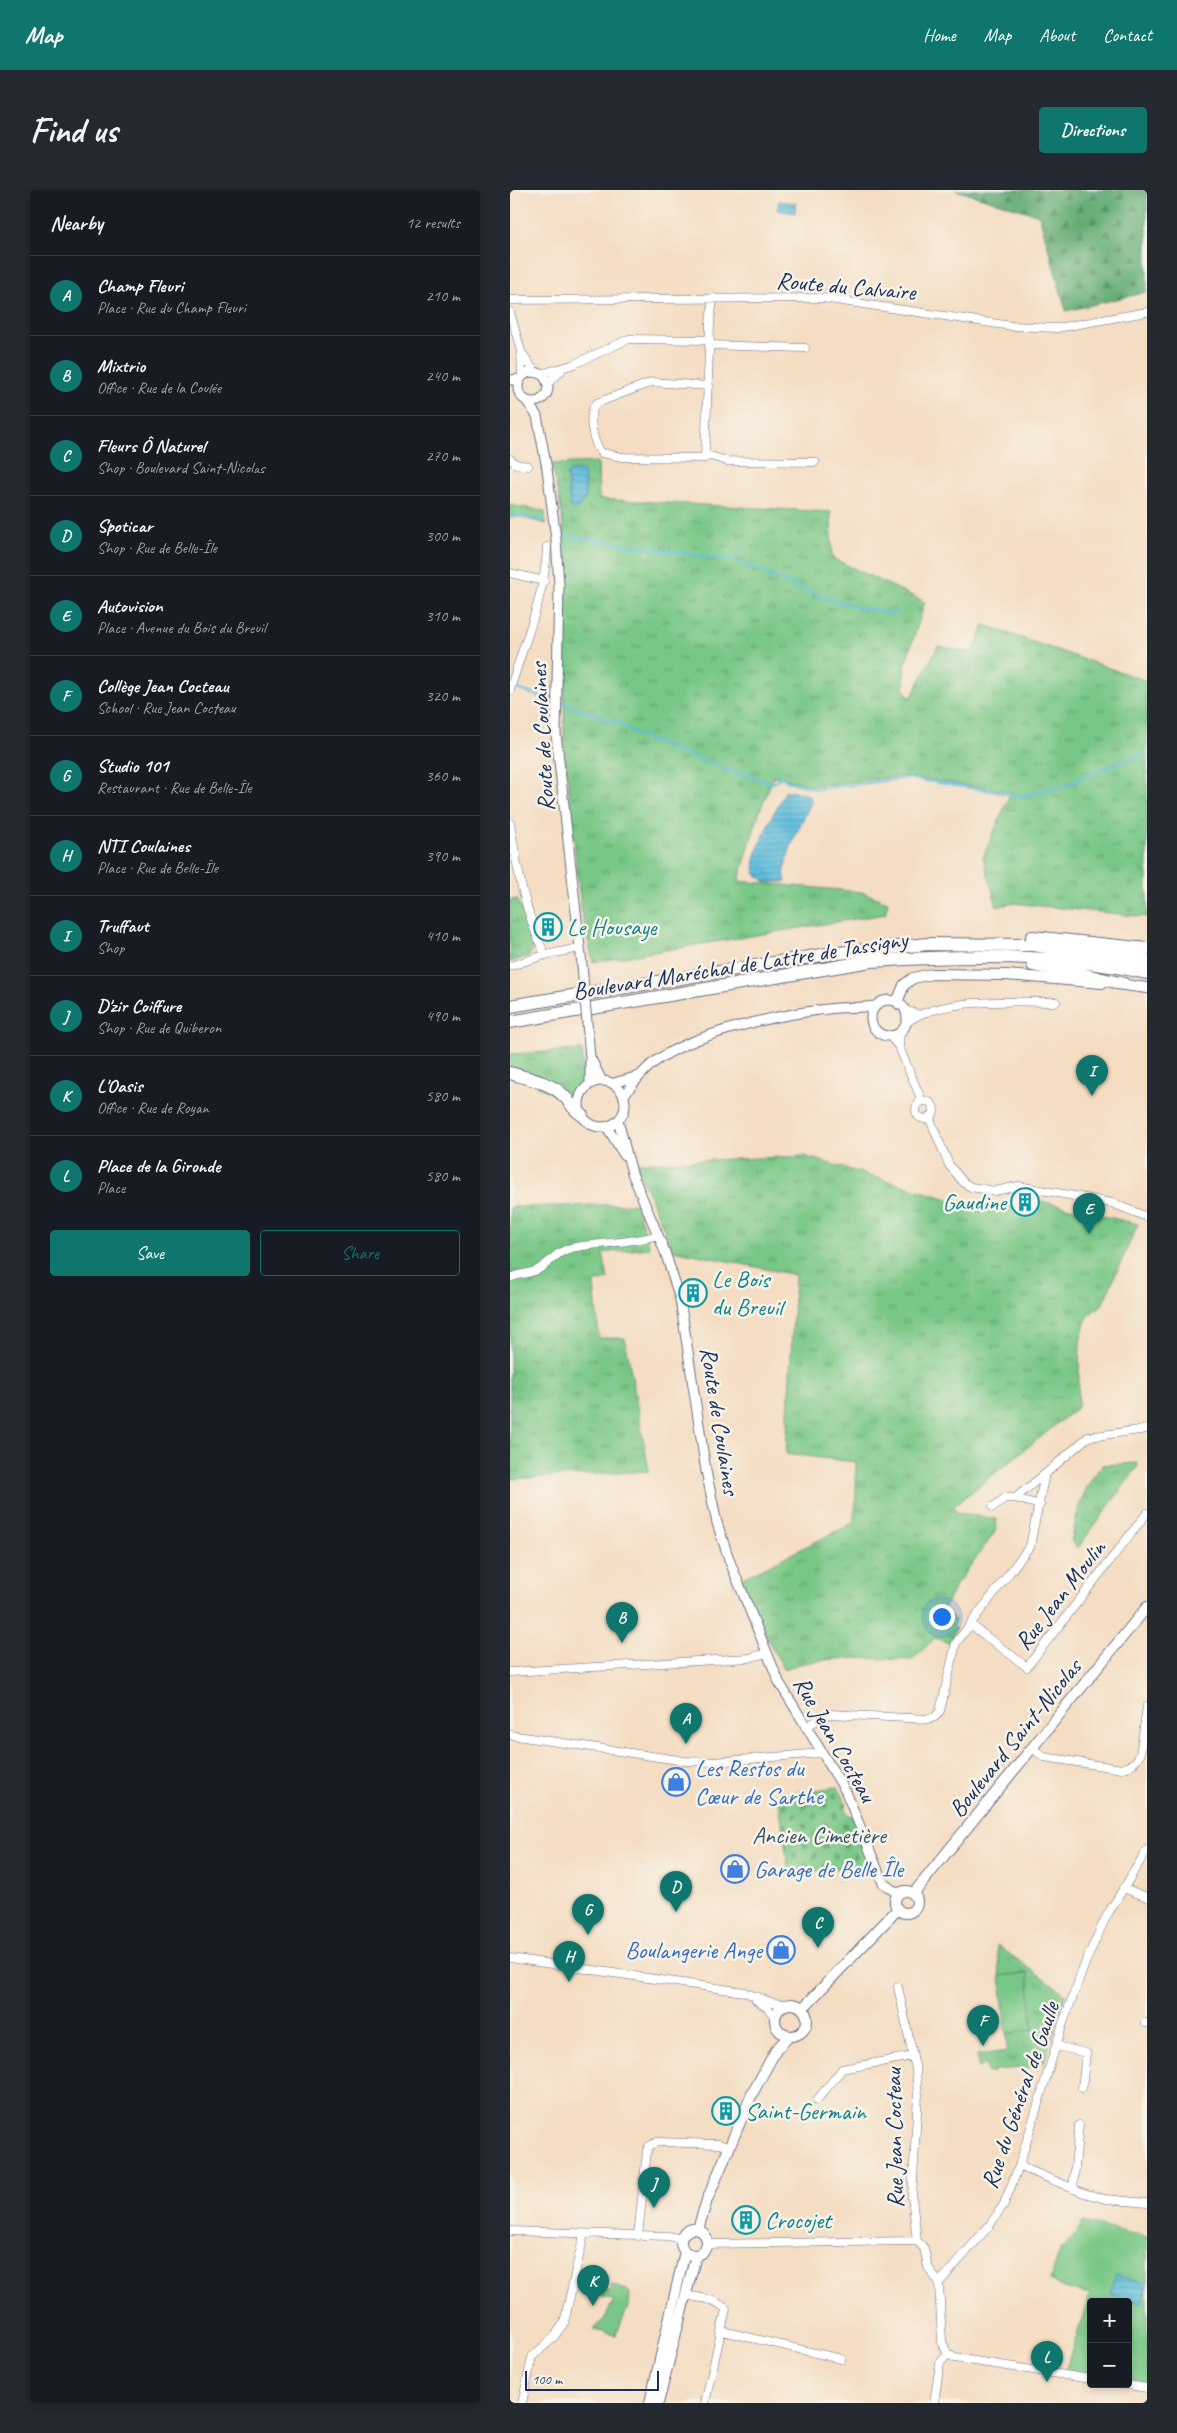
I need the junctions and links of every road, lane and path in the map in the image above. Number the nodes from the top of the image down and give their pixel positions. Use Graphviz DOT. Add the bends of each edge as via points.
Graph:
graph roads {
  1 [pos="713,298"];
  2 [pos="510,300"];
  3 [pos="510,312"];
  4 [pos="1147,312"];
  5 [pos="710,343"];
  6 [pos="805,348"];
  7 [pos="521,351"];
  8 [pos="564,368"];
  9 [pos="538,373"];
  10 [pos="522,377"];
  11 [pos="510,380"];
  12 [pos="548,383"];
  13 [pos="709,386"];
  14 [pos="510,388"];
  15 [pos="523,396"];
  16 [pos="542,398"];
  17 [pos="537,416"];
  18 [pos="706,455"];
  19 [pos="510,459"];
  20 [pos="815,462"];
  21 [pos="528,466"];
  22 [pos="547,547"];
  23 [pos="510,573"];
  24 [pos="544,581"];
  25 [pos="510,690"];
  26 [pos="510,823"];
  27 [pos="580,948"];
  28 [pos="1147,948"];
  29 [pos="976,949"];
  30 [pos="544,956"];
  31 [pos="1147,961"];
  32 [pos="510,966"];
  33 [pos="1147,973"];
  34 [pos="1124,984"];
  35 [pos="1147,988"];
  36 [pos="1056,1002"];
  37 [pos="510,1006"];
  38 [pos="875,1006"];
  39 [pos="902,1007"];
  40 [pos="859,1008"];
  41 [pos="917,1014"];
  42 [pos="871,1020"];
  43 [pos="510,1022"];
  44 [pos="906,1023"];
  45 [pos="900,1032"];
  46 [pos="889,1035"];
  47 [pos="899,1048"];
  48 [pos="590,1057"];
  49 [pos="510,1073"];
  50 [pos="640,1076"];
  51 [pos="602,1080"];
  52 [pos="614,1083"];
  53 [pos="590,1084"];
  54 [pos="624,1095"];
  55 [pos="922,1101"];
  56 [pos="582,1115"];
  57 [pos="930,1117"];
  58 [pos="618,1121"];
  59 [pos="607,1126"];
  60 [pos="630,1166"];
  61 [pos="1147,1217"];
  62 [pos="658,1235"];
  63 [pos="510,1278"];
  64 [pos="1147,1430"];
  65 [pos="1045,1474"];
  66 [pos="1015,1498"];
  67 [pos="1040,1505"];
  68 [pos="993,1507"];
  69 [pos="1147,1513"];
  70 [pos="1146,1609"];
  71 [pos="971,1625"];
  72 [pos="766,1653"];
  73 [pos="510,1672"];
  74 [pos="1147,1706"];
  75 [pos="805,1727"];
  76 [pos="510,1735"];
  77 [pos="1032,1748"];
  78 [pos="821,1753"];
  79 [pos="1147,1850"];
  80 [pos="1123,1888"];
  81 [pos="898,1894"];
  82 [pos="914,1894"];
  83 [pos="1147,1898"];
  84 [pos="897,1910"];
  85 [pos="510,1958"];
  86 [pos="898,1987"];
  87 [pos="744,1992"];
  88 [pos="788,2004"];
  89 [pos="803,2008"];
  90 [pos="775,2018"];
  91 [pos="779,2030"];
  92 [pos="789,2036"];
  93 [pos="1057,2046"];
  94 [pos="776,2050"];
  95 [pos="913,2056"];
  96 [pos="1082,2088"];
  97 [pos="817,2100"];
  98 [pos="1079,2125"];
  99 [pos="728,2146"];
  100 [pos="1019,2166"];
  101 [pos="1073,2189"];
  102 [pos="1147,2204"];
  103 [pos="698,2229"];
  104 [pos="510,2231"];
  105 [pos="584,2234"];
  106 [pos="638,2236"];
  107 [pos="682,2239"];
  108 [pos="918,2241"];
  109 [pos="707,2244"];
  110 [pos="685,2251"];
  111 [pos="696,2255"];
  112 [pos="939,2283"];
  113 [pos="685,2295"];
  114 [pos="722,2331"];
  115 [pos="948,2354"];
  116 [pos="841,2359"];
  117 [pos="1087,2378"];
  118 [pos="1132,2386"];
  119 [pos="1147,2388"];
  120 [pos="522,2403"];
  121 [pos="650,2403"];
  122 [pos="658,2403"];
  123 [pos="705,2403"];
  124 [pos="934,2403"];
  1 -- 2 [label="street, Route du Calvaire"];
  1 -- 4 [label="street, Route du Calvaire" via="822,298 1012,326 1057,328"];
  1 -- 5 [label="street"];
  3 -- 7 [label="street"];
  5 -- 6 [label="street"];
  5 -- 8 [label="street" via="630,340"];
  5 -- 13 [label="street"];
  7 -- 9 [label="street"];
  7 -- 10 [label="street"];
  8 -- 9 [label="street"];
  8 -- 12 [label="street"];
  9 -- 10 [label="street" via="528,372"];
  9 -- 12 [label="street"];
  10 -- 11 [label="street"];
  10 -- 15 [label="street"];
  12 -- 16 [label="street" via="547,393"];
  13 -- 18 [label="street"];
  13 -- 18 [label="street" via="652,382 597,403 592,415 596,445 602,453 622,457 702,460"];
  14 -- 15 [label="street"];
  15 -- 16 [label="street" via="536,401"];
  15 -- 17 [label="street, Route de Coulaines"];
  16 -- 17 [label="street, Route de Coulaines"];
  17 -- 27 [label="street, Route de Coulaines" via="556,539 556,734"];
  18 -- 20 [label="street" via="727,461"];
  19 -- 21 [label="street"];
  22 -- 24 [label="street"];
  23 -- 24 [label="street"];
  24 -- 25 [label="street"];
  26 -- 30 [label="street" via="525,906"];
  27 -- 30 [label="street"];
  27 -- 48 [label="street, Route de Coulaines, bridge"];
  28 -- 29 [label="highway" via="1091,941 985,936"];
  29 -- 31 [label="highway" via="1033,945"];
  29 -- 33 [label="highway"];
  29 -- 34 [label="highway"];
  29 -- 37 [label="highway, Boulevard Maréchal de Lattre de Tassigny" via="928,944 857,950"];
  29 -- 43 [label="highway, Boulevard Maréchal de Lattre de Tassigny" via="871,961"];
  30 -- 32 [label="street"];
  34 -- 35 [label="main road"];
  34 -- 39 [label="main road" via="1007,975 922,975 904,985 898,1000"];
  36 -- 41 [label="street" via="979,1002"];
  38 -- 39 [label="street" via="888,1000"];
  38 -- 40 [label="street"];
  38 -- 42 [label="street"];
  39 -- 41 [label="street"];
  39 -- 44 [label="street"];
  40 -- 42 [label="street"];
  40 -- 50 [label="street" via="781,1017 701,1039 664,1056"];
  41 -- 44 [label="street"];
  42 -- 46 [label="street" via="876,1030"];
  44 -- 45 [label="street"];
  45 -- 46 [label="street"];
  45 -- 47 [label="street"];
  46 -- 47 [label="street"];
  47 -- 55 [label="street"];
  48 -- 51 [label="street, Route de Coulaines"];
  48 -- 53 [label="street, Route de Coulaines"];
  49 -- 56 [label="highway" via="562,1094 572,1109"];
  50 -- 52 [label="street"];
  50 -- 54 [label="street"];
  51 -- 52 [label="street"];
  51 -- 53 [label="street"];
  52 -- 54 [label="street"];
  53 -- 56 [label="street, Route de Coulaines" via="580,1098"];
  54 -- 58 [label="street" via="625,1111"];
  55 -- 57 [label="street" via="933,1106"];
  55 -- 57 [label="street" via="916,1108 917,1114 921,1118"];
  56 -- 59 [label="street" via="594,1126"];
  57 -- 61 [label="street" via="949,1165 971,1187 995,1191 1018,1186 1036,1189 1112,1203"];
  58 -- 59 [label="street"];
  58 -- 60 [label="street, Route de Coulaines"];
  59 -- 60 [label="street, Route de Coulaines"];
  60 -- 62 [label="street, Route de Coulaines"];
  62 -- 63 [label="street" via="569,1248 538,1270"];
  62 -- 72 [label="street, Route de Coulaines" via="680,1299 717,1523"];
  64 -- 65 [label="street" via="1088,1437"];
  65 -- 66 [label="street"];
  65 -- 67 [label="street"];
  66 -- 67 [label="street"];
  66 -- 68 [label="street" via="1004,1498"];
  67 -- 71 [label="street" via="1030,1546"];
  69 -- 71 [label="street, Rue Jean Moulin" via="1027,1667"];
  70 -- 77 [label="main road, Boulevard Saint-Nicolas"];
  71 -- 75 [label="street" via="956,1642 940,1711 935,1717 828,1714"];
  72 -- 73 [label="street" via="749,1658"];
  72 -- 75 [label="street, Rue Jean Cocteau" via="778,1682"];
  74 -- 77 [label="street" via="1140,1755 1128,1768 1044,1756"];
  75 -- 78 [label="street, Rue Jean Cocteau"];
  76 -- 78 [label="street" via="685,1761 715,1762"];
  77 -- 82 [label="main road, Boulevard Saint-Nicolas"];
  78 -- 81 [label="street, Rue Jean Cocteau" via="846,1792 883,1883"];
  79 -- 80 [label="street, Rue du Général de Gaulle"];
  80 -- 83 [label="street"];
  80 -- 93 [label="street, Rue du Général de Gaulle" via="1086,1962"];
  81 -- 82 [label="main road" via="907,1891"];
  81 -- 84 [label="main road"];
  82 -- 84 [label="main road, Boulevard Saint-Nicolas" via="918,1902 915,1910 905,1914"];
  84 -- 89 [label="main road"];
  85 -- 87 [label="street"];
  86 -- 95 [label="street, Rue Jean Cocteau"];
  87 -- 88 [label="street"];
  87 -- 90 [label="street" via="768,2008"];
  88 -- 89 [label="main road"];
  88 -- 90 [label="main road" via="779,2009"];
  89 -- 92 [label="main road" via="808,2017 805,2029"];
  90 -- 91 [label="main road"];
  91 -- 92 [label="main road"];
  91 -- 94 [label="main road"];
  92 -- 94 [label="main road"];
  93 -- 96 [label="street" via="1086,2053"];
  93 -- 100 [label="street, Rue du Général de Gaulle"];
  94 -- 99 [label="main road"];
  95 -- 97 [label="street" via="842,2069"];
  95 -- 108 [label="street, Rue Jean Cocteau" via="918,2095 912,2197"];
  98 -- 101 [label="street"];
  99 -- 103 [label="main road"];
  99 -- 106 [label="street" via="657,2142 649,2146"];
  100 -- 101 [label="street"];
  100 -- 112 [label="street, Rue du Général de Gaulle" via="1004,2204 989,2226"];
  101 -- 102 [label="street" via="1105,2199"];
  103 -- 107 [label="main road" via="686,2233"];
  103 -- 109 [label="main road"];
  104 -- 105 [label="street"];
  105 -- 106 [label="street"];
  105 -- 120 [label="street" via="564,2323 532,2357"];
  106 -- 107 [label="street"];
  107 -- 110 [label="main road"];
  108 -- 109 [label="street"];
  108 -- 112 [label="street, Rue Jean Cocteau" via="924,2248 928,2267"];
  109 -- 111 [label="main road"];
  110 -- 111 [label="main road"];
  110 -- 121 [label="main road"];
  111 -- 113 [label="main road"];
  112 -- 115 [label="street" via="942,2342"];
  113 -- 114 [label="street" via="722,2305 726,2309"];
  113 -- 122 [label="main road"];
  114 -- 116 [label="street"];
  114 -- 123 [label="street"];
  115 -- 117 [label="street" via="955,2358"];
  115 -- 124 [label="street" via="940,2363"];
  118 -- 119 [label="street"];
}
